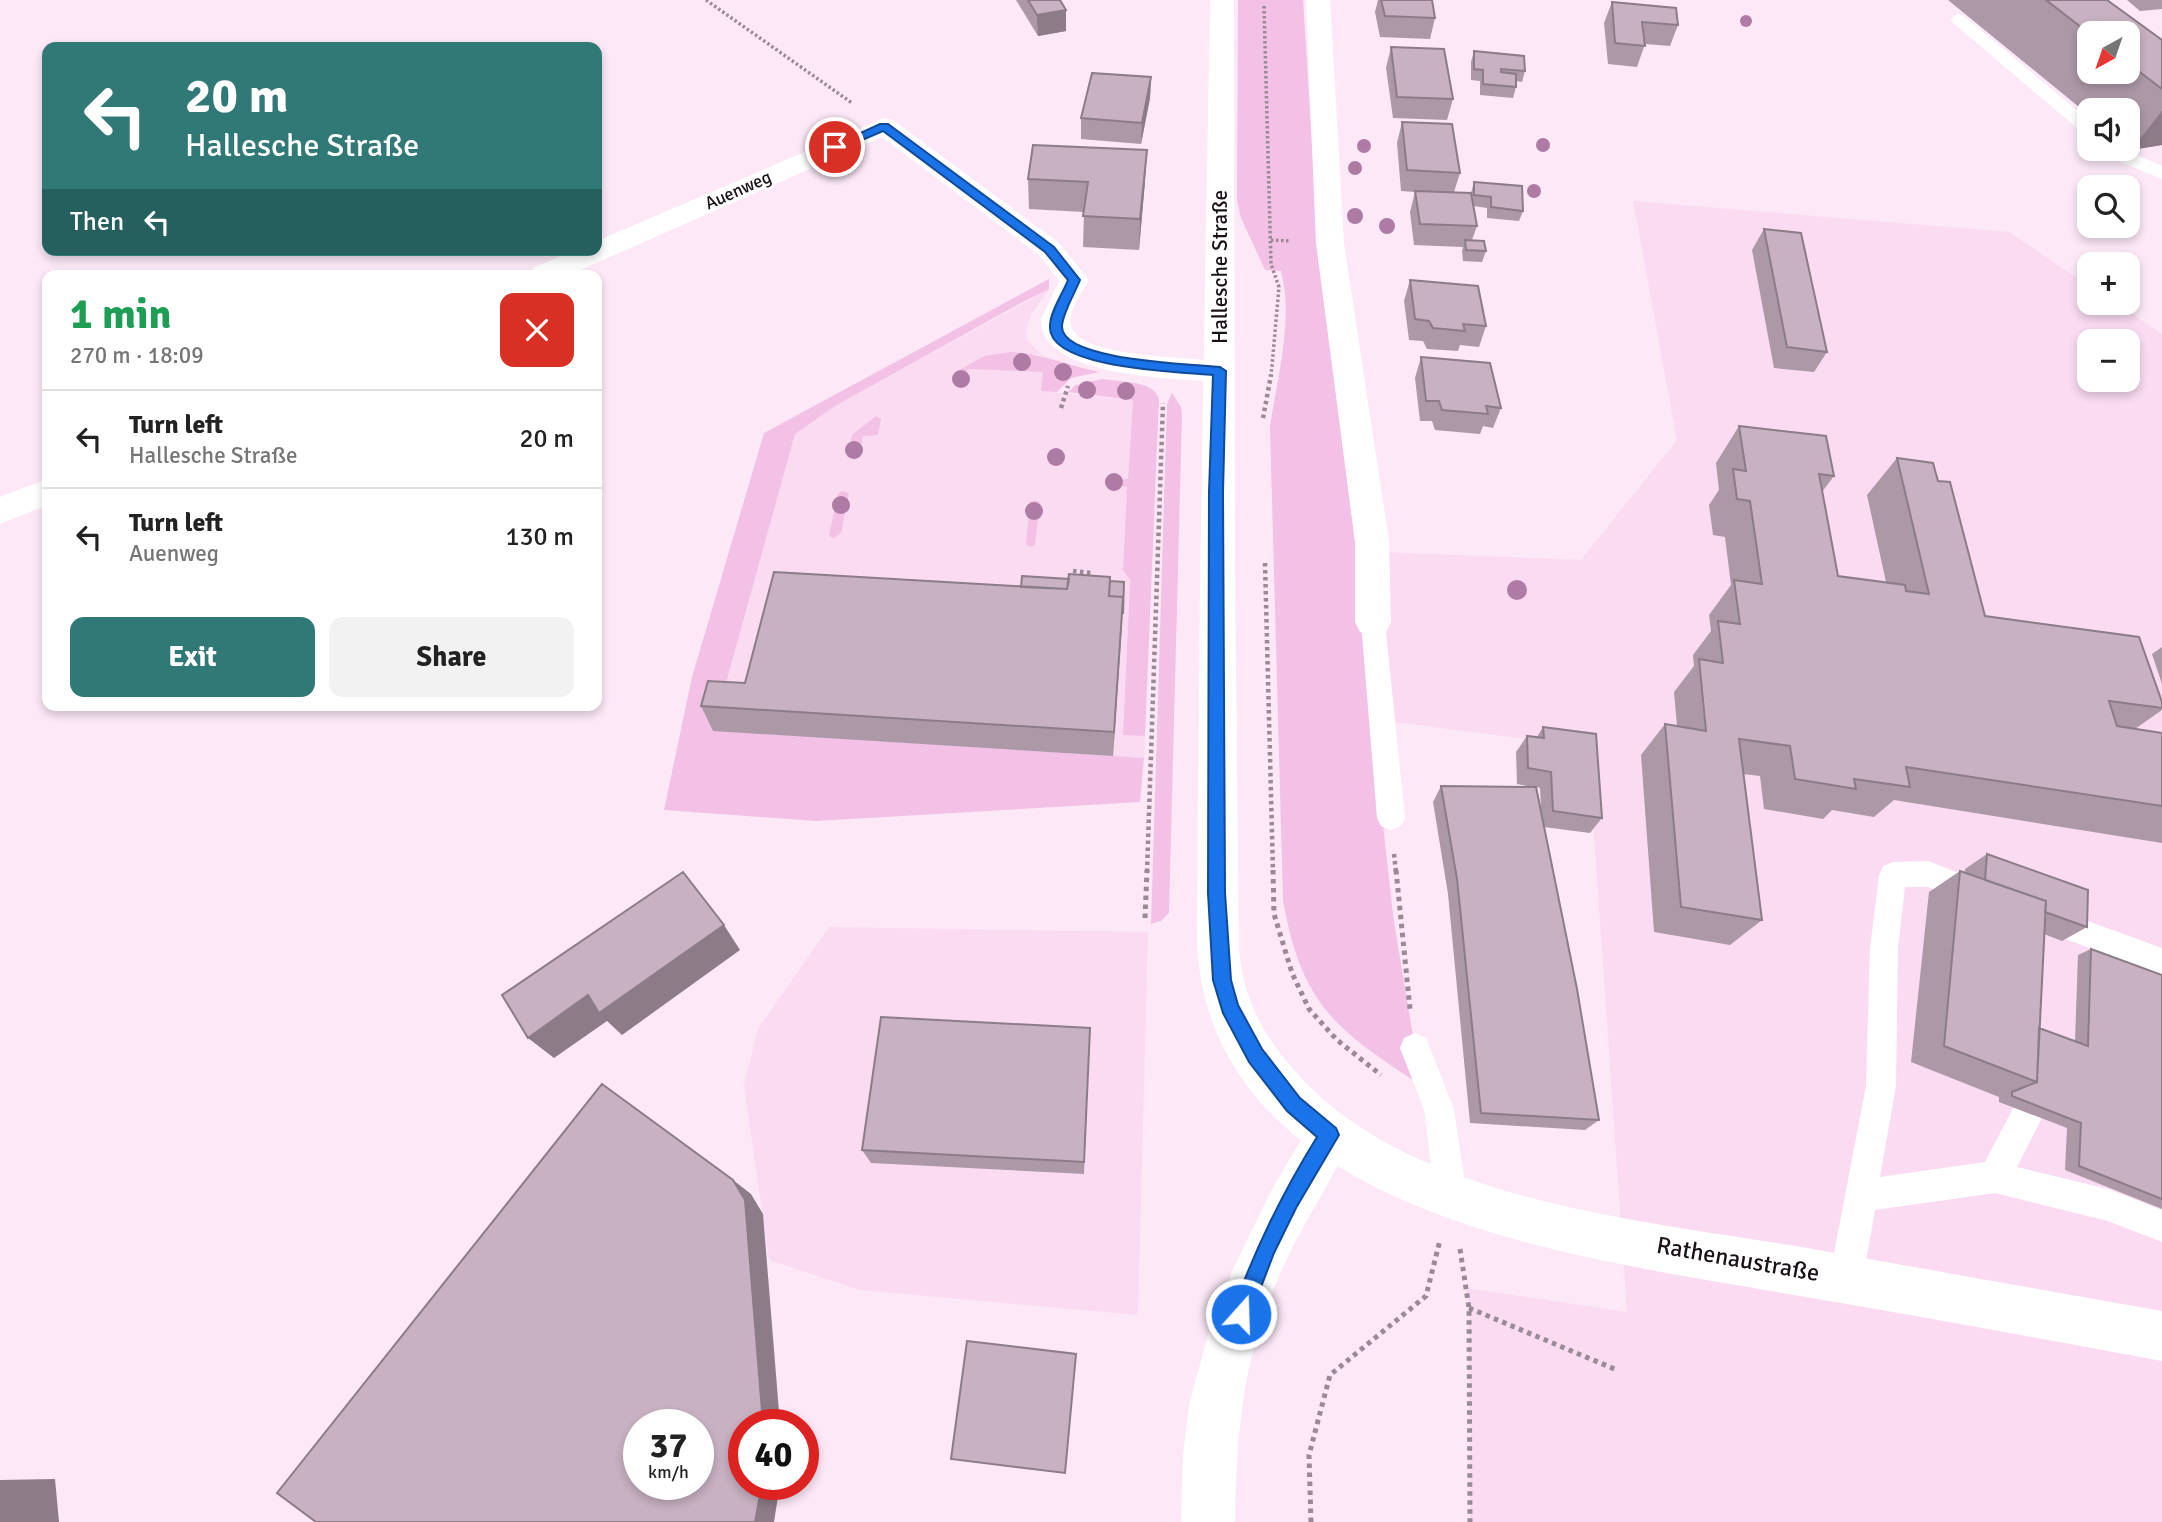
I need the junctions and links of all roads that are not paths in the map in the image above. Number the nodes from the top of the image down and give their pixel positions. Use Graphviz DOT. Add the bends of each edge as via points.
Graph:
graph roads {
  1 [pos="1222,0"];
  2 [pos="1318,0"];
  3 [pos="1958,19"];
  4 [pos="2077,119"];
  5 [pos="2133,161"];
  6 [pos="2162,173"];
  7 [pos="602,249"];
  8 [pos="586,256"];
  9 [pos="554,270"];
  10 [pos="1220,371"];
  11 [pos="42,493"];
  12 [pos="0,512"];
  13 [pos="1373,622"];
  14 [pos="1391,818"];
  15 [pos="1964,888"];
  16 [pos="2063,925"];
  17 [pos="2162,962"];
  18 [pos="1415,1048"];
  19 [pos="2078,1104"];
  20 [pos="1329,1135"];
  21 [pos="1995,1177"];
  22 [pos="1861,1196"];
  23 [pos="1451,1197"];
  24 [pos="2162,1226"];
  25 [pos="1846,1279"];
  26 [pos="2162,1336"];
  27 [pos="1208,1522"];
  1 -- 10 [label="street, Hallesche Straße"];
  2 -- 13 [label="street" via="1330,243 1372,541"];
  3 -- 4 [label="lane"];
  5 -- 6 [label="lane"];
  7 -- 10 [label="street, Auenweg" via="884,126 1049,249 1065,267 1074,280 1056,325 1066,344 1100,358"];
  8 -- 9 [label="street, Auenweg"];
  10 -- 20 [label="street, Hallesche Straße" via="1217,892 1222,980 1229,1007 1255,1056 1294,1104"];
  11 -- 12 [label="street"];
  13 -- 14 [label="lane"];
  15 -- 22 [label="lane" via="1928,874 1893,875 1884,948 1881,1086"];
  16 -- 17 [label="lane"];
  18 -- 23 [label="lane" via="1439,1109"];
  19 -- 21 [label="lane" via="2041,1087"];
  20 -- 23 [label="street, Rathenaustraße" via="1400,1176"];
  20 -- 27 [label="street" via="1266,1248 1235,1333 1210,1446"];
  21 -- 22 [label="lane"];
  21 -- 24 [label="lane" via="2108,1205"];
  22 -- 25 [label="lane"];
  23 -- 25 [label="street, Rathenaustraße" via="1580,1230"];
  25 -- 26 [label="street, Rathenaustraße"];
}
